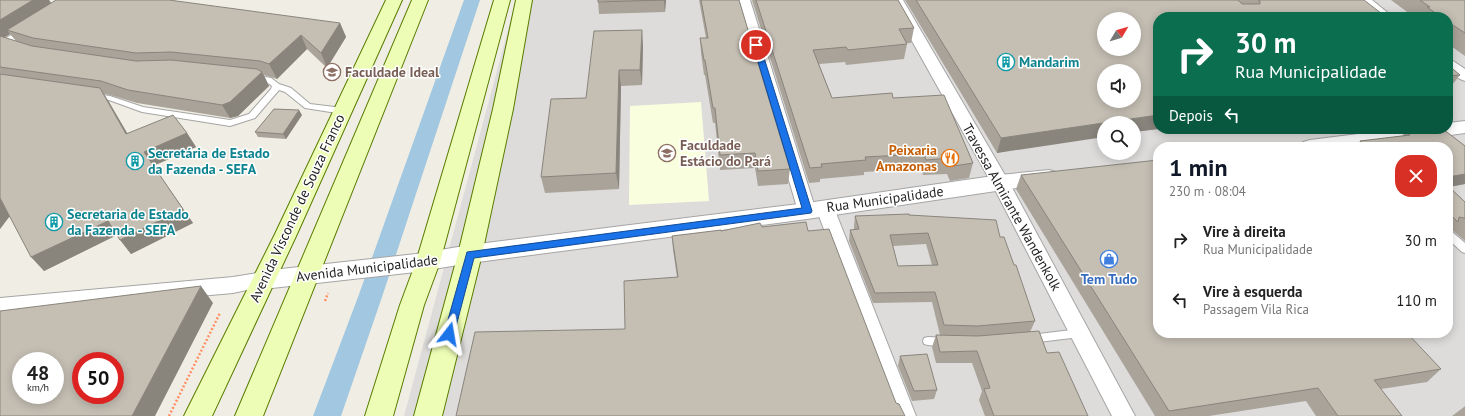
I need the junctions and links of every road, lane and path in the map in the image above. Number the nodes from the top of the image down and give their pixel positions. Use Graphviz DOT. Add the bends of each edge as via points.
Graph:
graph roads {
  1 [pos="75,0"];
  2 [pos="394,0"];
  3 [pos="420,0"];
  4 [pos="502,0"];
  5 [pos="524,0"];
  6 [pos="742,0"];
  7 [pos="896,0"];
  8 [pos="1363,0"];
  9 [pos="1379,12"];
  10 [pos="8,47"];
  11 [pos="486,57"];
  12 [pos="1453,68"];
  13 [pos="1465,76"];
  14 [pos="245,77"];
  15 [pos="276,86"];
  16 [pos="88,95"];
  17 [pos="504,109"];
  18 [pos="343,111"];
  19 [pos="1465,127"];
  20 [pos="1453,128"];
  21 [pos="1380,134"];
  22 [pos="1362,142"];
  23 [pos="1071,174"];
  24 [pos="1000,182"];
  25 [pos="816,209"];
  26 [pos="1453,238"];
  27 [pos="1465,250"];
  28 [pos="470,254"];
  29 [pos="418,263"];
  30 [pos="307,275"];
  31 [pos="263,280"];
  32 [pos="0,306"];
  33 [pos="220,313"];
  34 [pos="1080,333"];
  35 [pos="1019,339"];
  36 [pos="928,341"];
  37 [pos="953,341"];
  38 [pos="169,416"];
  39 [pos="198,416"];
  40 [pos="249,416"];
  41 [pos="379,416"];
  42 [pos="428,416"];
  43 [pos="905,416"];
  44 [pos="1124,416"];
  1 -- 10 [label="street"];
  2 -- 18 [label="main road, Avenida Visconde de Souza Franco"];
  3 -- 30 [label="main road, Avenida Visconde de Souza Franco"];
  4 -- 11 [label="main road"];
  5 -- 17 [label="main road"];
  6 -- 25 [label="street"];
  7 -- 24 [label="street, Travessa Almirante Wandenkolk"];
  8 -- 9 [label="street"];
  11 -- 17 [label="main road"];
  11 -- 29 [label="main road"];
  12 -- 13 [label="street"];
  14 -- 15 [label="lane" via="267,79"];
  15 -- 16 [label="lane" via="252,116 230,124 142,109 110,98"];
  15 -- 18 [label="lane" via="288,90 308,106"];
  17 -- 28 [label="main road"];
  18 -- 31 [label="main road, Avenida Visconde de Souza Franco"];
  19 -- 20 [label="street"];
  21 -- 22 [label="street"];
  23 -- 24 [label="street, Rua Municipalidade"];
  24 -- 25 [label="street, Rua Municipalidade"];
  24 -- 34 [label="street, Travessa Almirante Wandenkolk"];
  25 -- 28 [label="street, Rua Municipalidade"];
  25 -- 43 [label="street"];
  26 -- 27 [label="lane"];
  28 -- 29 [label="street, Avenida Municipalidade"];
  28 -- 42 [label="main road"];
  29 -- 30 [label="street, Avenida Municipalidade"];
  29 -- 41 [label="main road" via="412,305"];
  30 -- 31 [label="street, Avenida Municipalidade"];
  30 -- 40 [label="main road, Avenida Visconde de Souza Franco"];
  31 -- 32 [label="street, Avenida Municipalidade" via="233,285"];
  31 -- 39 [label="main road, Avenida Visconde de Souza Franco"];
  33 -- 38 [label="path"];
  34 -- 35 [label="lane"];
  34 -- 44 [label="street, Travessa Almirante Wandenkolk"];
  36 -- 37 [label="lane"];
}
